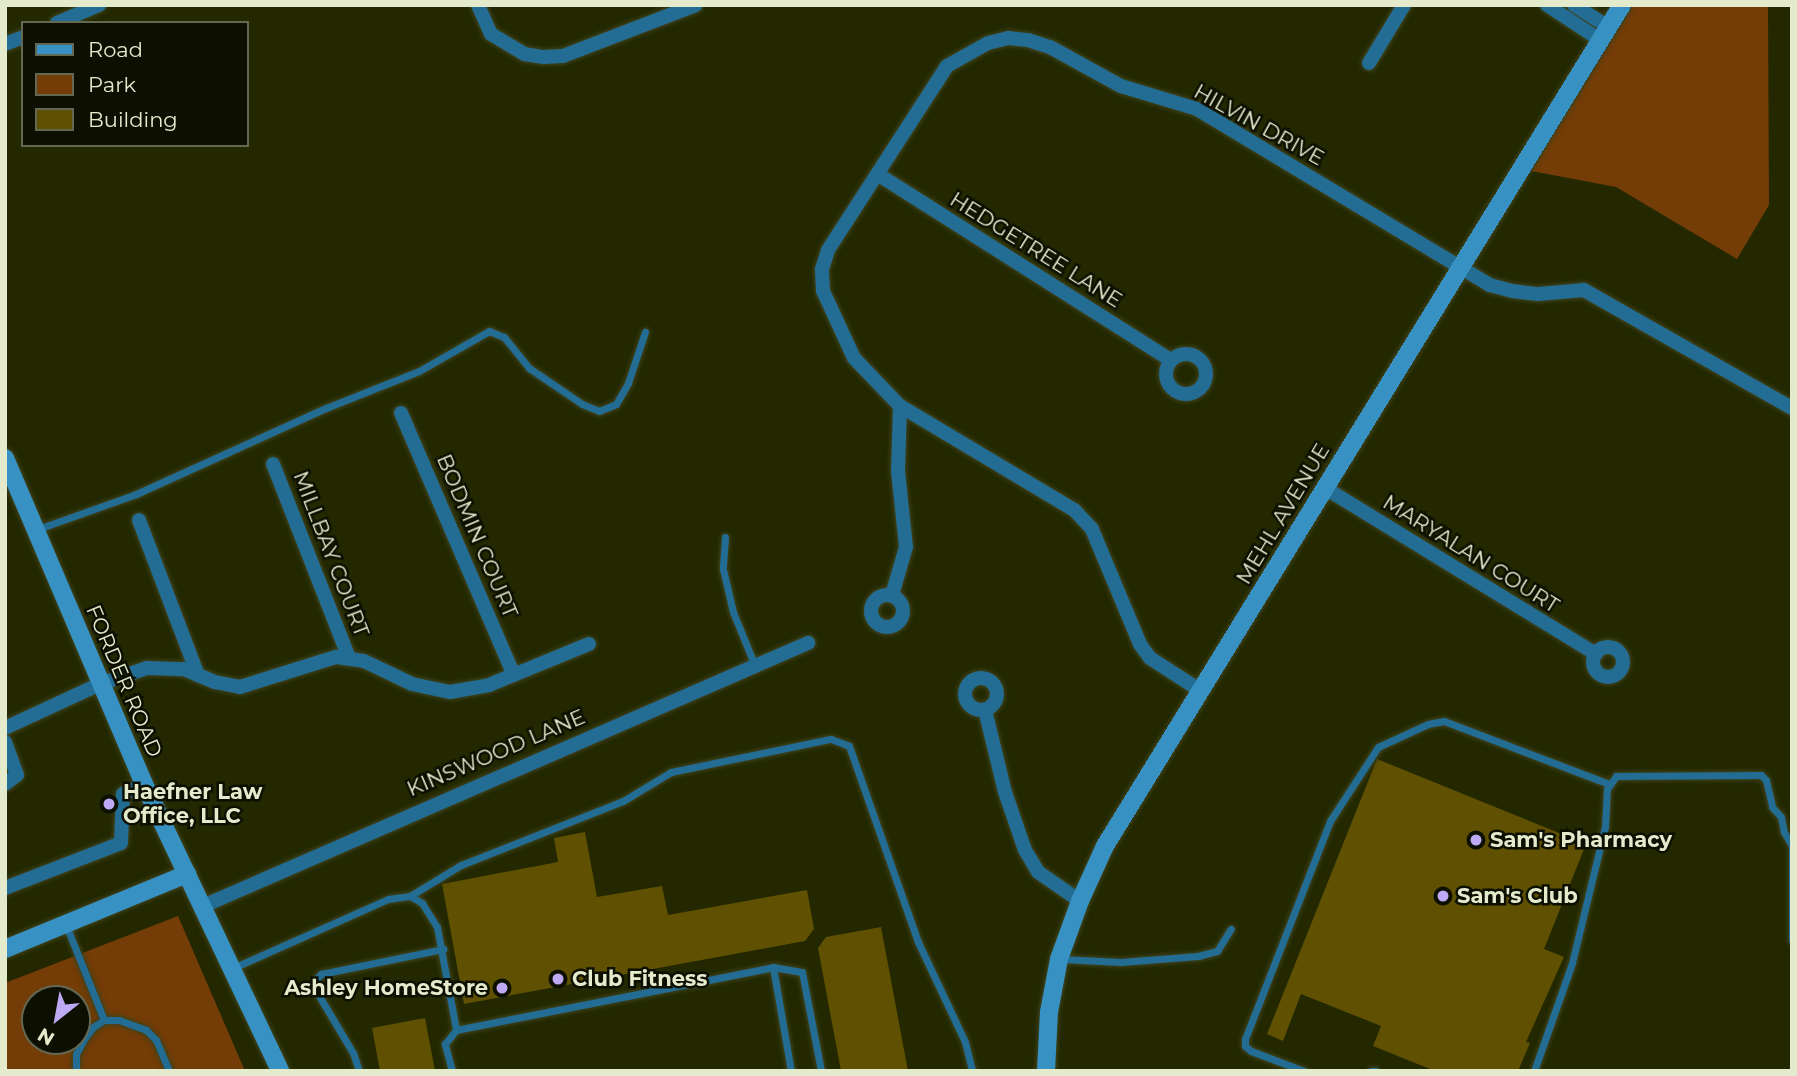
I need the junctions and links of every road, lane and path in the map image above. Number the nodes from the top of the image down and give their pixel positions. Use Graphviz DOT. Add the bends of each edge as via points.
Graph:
graph roads {
  1 [pos="99,5"];
  2 [pos="478,5"];
  3 [pos="696,5"];
  4 [pos="1404,5"];
  5 [pos="1547,5"];
  6 [pos="1574,5"];
  7 [pos="1622,5"];
  8 [pos="62,21"];
  9 [pos="1604,34"];
  10 [pos="1368,63"];
  11 [pos="879,175"];
  12 [pos="1459,267"];
  13 [pos="645,332"];
  14 [pos="1171,360"];
  15 [pos="900,406"];
  16 [pos="1792,408"];
  17 [pos="401,414"];
  18 [pos="5,458"];
  19 [pos="273,464"];
  20 [pos="1325,488"];
  21 [pos="139,520"];
  22 [pos="34,530"];
  23 [pos="725,537"];
  24 [pos="892,595"];
  25 [pos="808,643"];
  26 [pos="589,644"];
  27 [pos="1596,654"];
  28 [pos="349,658"];
  29 [pos="755,666"];
  30 [pos="198,675"];
  31 [pos="514,675"];
  32 [pos="100,684"];
  33 [pos="1201,691"];
  34 [pos="985,710"];
  35 [pos="5,728"];
  36 [pos="5,742"];
  37 [pos="5,784"];
  38 [pos="144,784"];
  39 [pos="1609,784"];
  40 [pos="1792,852"];
  41 [pos="187,874"];
  42 [pos="5,888"];
  43 [pos="410,896"];
  44 [pos="1080,901"];
  45 [pos="203,906"];
  46 [pos="66,924"];
  47 [pos="1231,929"];
  48 [pos="1792,940"];
  49 [pos="5,949"];
  50 [pos="443,949"];
  51 [pos="1059,959"];
  52 [pos="773,967"];
  53 [pos="233,968"];
  54 [pos="104,1020"];
  55 [pos="456,1030"];
  56 [pos="76,1071"];
  57 [pos="169,1071"];
  58 [pos="280,1071"];
  59 [pos="359,1071"];
  60 [pos="452,1071"];
  61 [pos="791,1071"];
  62 [pos="821,1071"];
  63 [pos="972,1071"];
  64 [pos="1046,1071"];
  65 [pos="1304,1071"];
  66 [pos="1534,1071"];
  1 -- 8 [label="street"];
  2 -- 3 [label="street" via="491,34 524,54 544,57 563,56"];
  4 -- 10 [label="street"];
  5 -- 9 [label="street"];
  6 -- 9 [label="street"];
  7 -- 9 [label="street, MEHL AVENUE"];
  9 -- 12 [label="street, MEHL AVENUE"];
  11 -- 12 [label="street, HILVIN DRIVE" via="947,66 988,43 1028,40 1121,86 1197,110"];
  11 -- 14 [label="street, HEDGETREE LANE"];
  11 -- 15 [label="street" via="828,250 822,269 823,291 854,358"];
  12 -- 16 [label="street, HILVIN DRIVE" via="1511,291 1584,289"];
  12 -- 20 [label="street, MEHL AVENUE"];
  13 -- 22 [label="lane" via="616,404 599,411 529,368 504,337 489,331 419,371 136,494"];
  15 -- 24 [label="street" via="898,471 905,547"];
  15 -- 33 [label="street" via="1074,510 1092,529 1140,644 1150,658"];
  17 -- 31 [label="street, BODMIN COURT"];
  18 -- 22 [label="street, FORDER ROAD"];
  19 -- 28 [label="street, MILLBAY COURT"];
  20 -- 27 [label="street, MARYALAN COURT"];
  20 -- 33 [label="street, MEHL AVENUE"];
  21 -- 30 [label="street"];
  22 -- 32 [label="street, FORDER ROAD"];
  23 -- 29 [label="lane" via="723,569 733,612"];
  25 -- 29 [label="street, KINSWOOD LANE"];
  26 -- 31 [label="street"];
  28 -- 30 [label="street" via="336,657 240,687"];
  28 -- 31 [label="street" via="412,684 450,692"];
  29 -- 45 [label="street, KINSWOOD LANE"];
  30 -- 32 [label="street" via="175,668 147,668"];
  32 -- 35 [label="street"];
  32 -- 38 [label="street, FORDER ROAD"];
  33 -- 44 [label="street, MEHL AVENUE" via="1105,846"];
  34 -- 44 [label="street" via="1004,792 1025,850 1038,872"];
  36 -- 37 [label="street" via="17,775"];
  38 -- 41 [label="street, FORDER ROAD"];
  38 -- 42 [label="street" via="123,794 121,843"];
  39 -- 40 [label="lane" via="1616,776 1761,775"];
  39 -- 65 [label="lane" via="1444,721 1378,747 1330,821 1245,1039 1251,1051"];
  39 -- 66 [label="lane" via="1605,827 1572,963"];
  40 -- 48 [label="lane"];
  41 -- 45 [label="street, FORDER ROAD"];
  41 -- 46 [label="street"];
  43 -- 50 [label="lane" via="430,915"];
  43 -- 53 [label="lane" via="388,899"];
  43 -- 63 [label="lane" via="461,865 623,801 671,772 831,739 849,746 918,942 965,1042"];
  44 -- 51 [label="street, MEHL AVENUE"];
  45 -- 53 [label="street, FORDER ROAD"];
  46 -- 49 [label="street"];
  46 -- 54 [label="lane"];
  47 -- 51 [label="lane" via="1217,951 1198,956 1121,962"];
  50 -- 55 [label="lane"];
  50 -- 59 [label="lane" via="317,978 315,989"];
  51 -- 64 [label="street, MEHL AVENUE" via="1049,1013"];
  52 -- 55 [label="lane"];
  52 -- 61 [label="lane"];
  52 -- 62 [label="lane" via="802,972"];
  53 -- 58 [label="street, FORDER ROAD"];
  54 -- 56 [label="lane" via="84,1039 76,1054"];
  54 -- 57 [label="lane" via="146,1030 156,1040"];
  55 -- 60 [label="lane" via="445,1044"];
}
